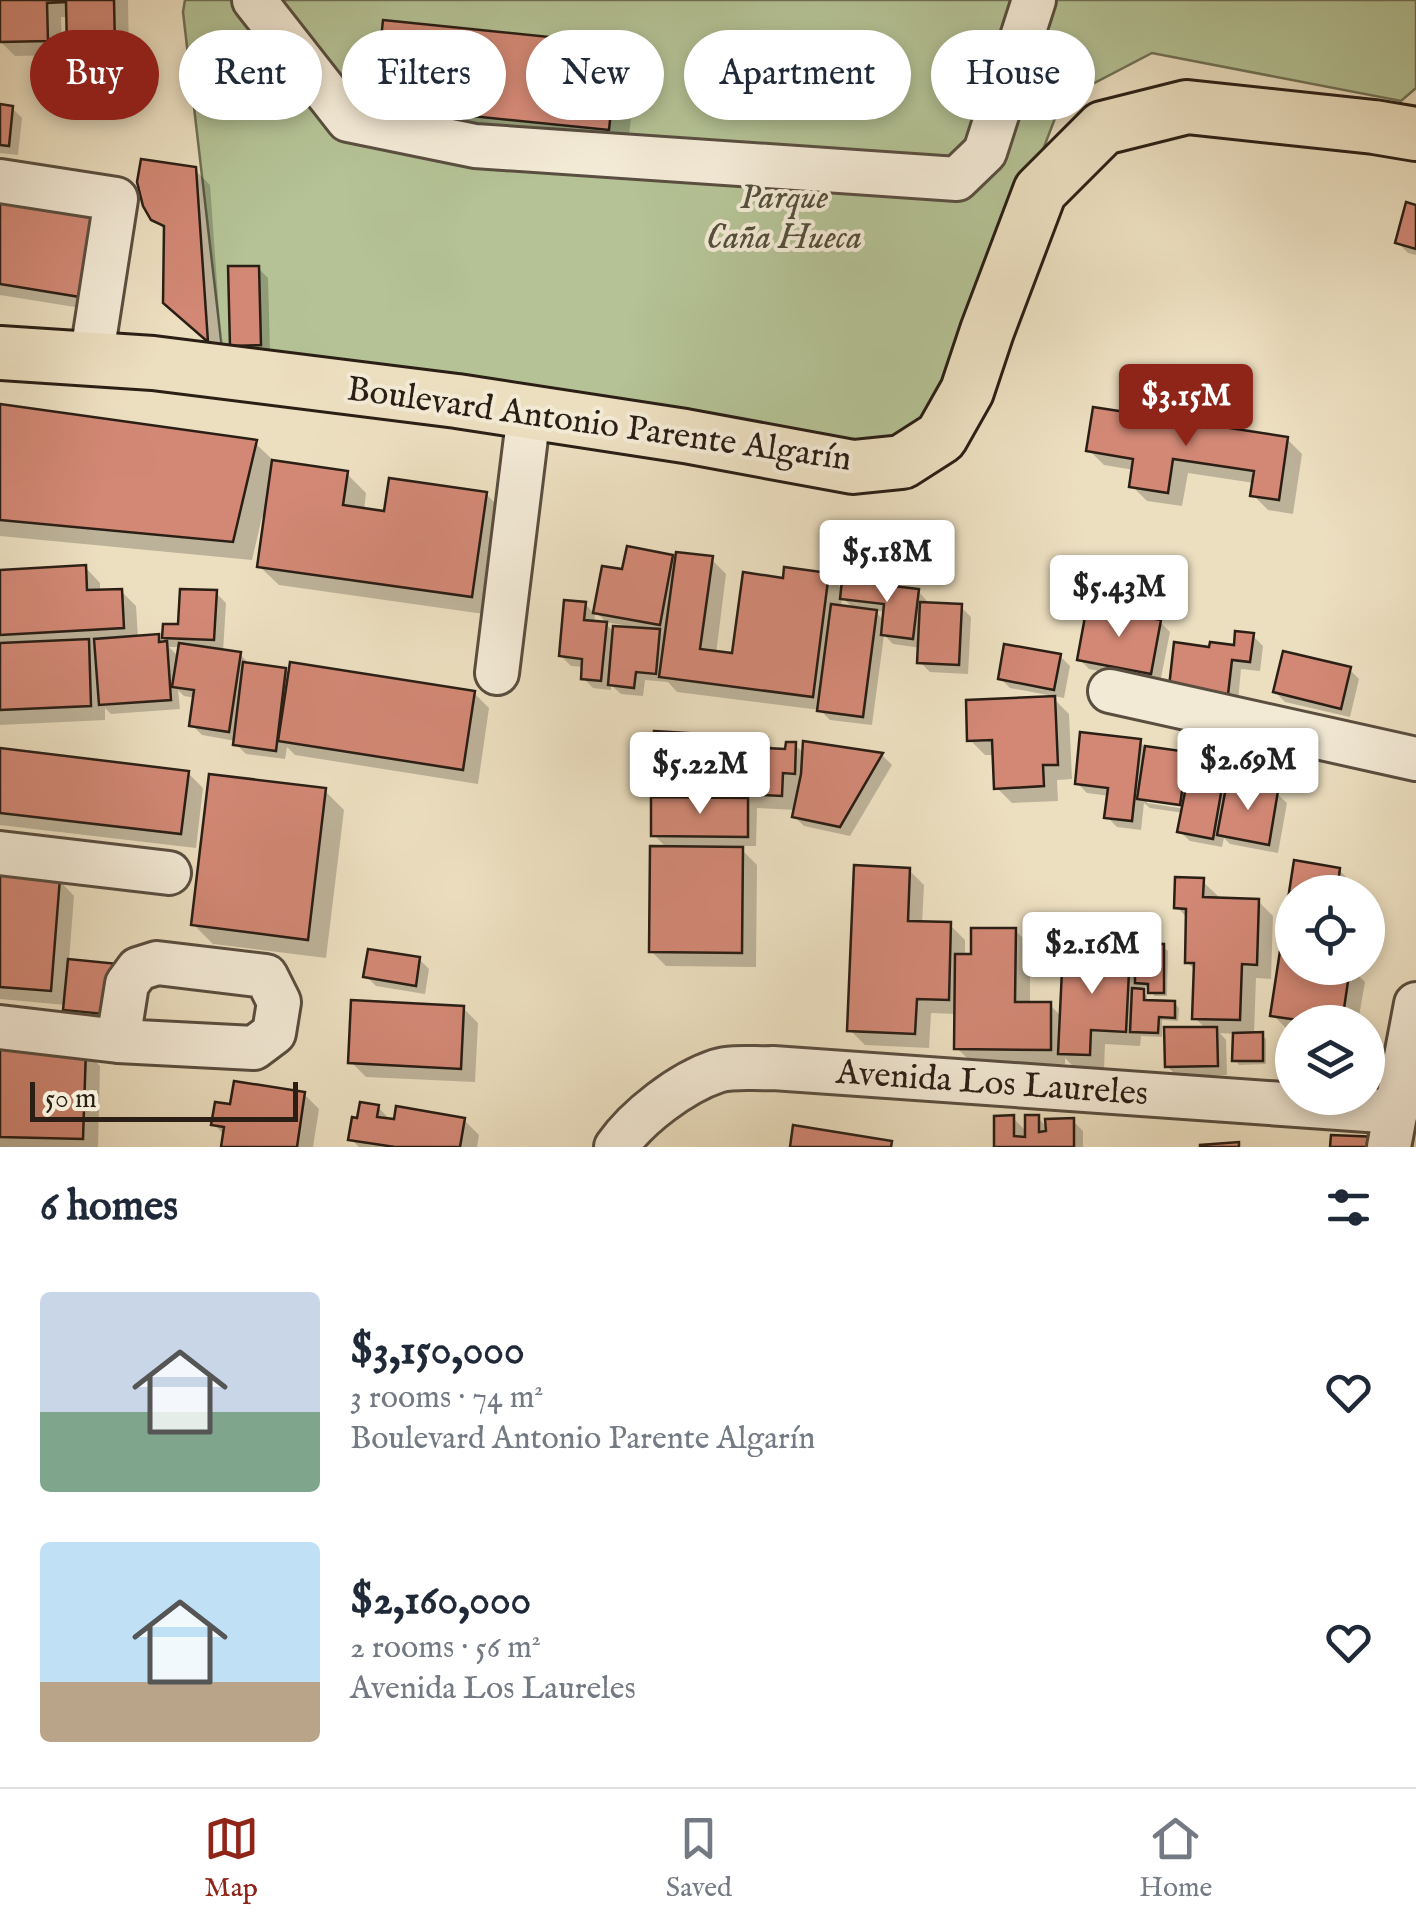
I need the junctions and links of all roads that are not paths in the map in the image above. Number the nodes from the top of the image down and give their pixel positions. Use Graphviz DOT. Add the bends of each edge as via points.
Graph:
graph roads {
  1 [pos="254,0"];
  2 [pos="1034,0"];
  3 [pos="1416,134"];
  4 [pos="0,181"];
  5 [pos="0,353"];
  6 [pos="92,360"];
  7 [pos="530,413"];
  8 [pos="497,673"];
  9 [pos="1110,691"];
  10 [pos="1416,759"];
  11 [pos="0,853"];
  12 [pos="169,873"];
  13 [pos="1416,1004"];
  14 [pos="0,1027"];
  15 [pos="118,1041"];
  16 [pos="1392,1130"];
  17 [pos="616,1147"];
  1 -- 2 [label="street" via="348,120 475,146 957,179 985,152"];
  3 -- 7 [label="main road, Boulevard Antonio Parente Algarín" via="1188,107 1103,128 1040,191 968,390 941,437 902,462 853,467"];
  4 -- 6 [label="street" via="116,199"];
  5 -- 6 [label="main road, Boulevard Antonio Parente Algarín"];
  6 -- 7 [label="main road, Boulevard Antonio Parente Algarín"];
  7 -- 8 [label="street"];
  9 -- 10 [label="street"];
  11 -- 12 [label="street"];
  13 -- 16 [label="street"];
  14 -- 15 [label="street"];
  16 -- 17 [label="street, Avenida Los Laureles" via="772,1068 718,1070 668,1096"];
}
